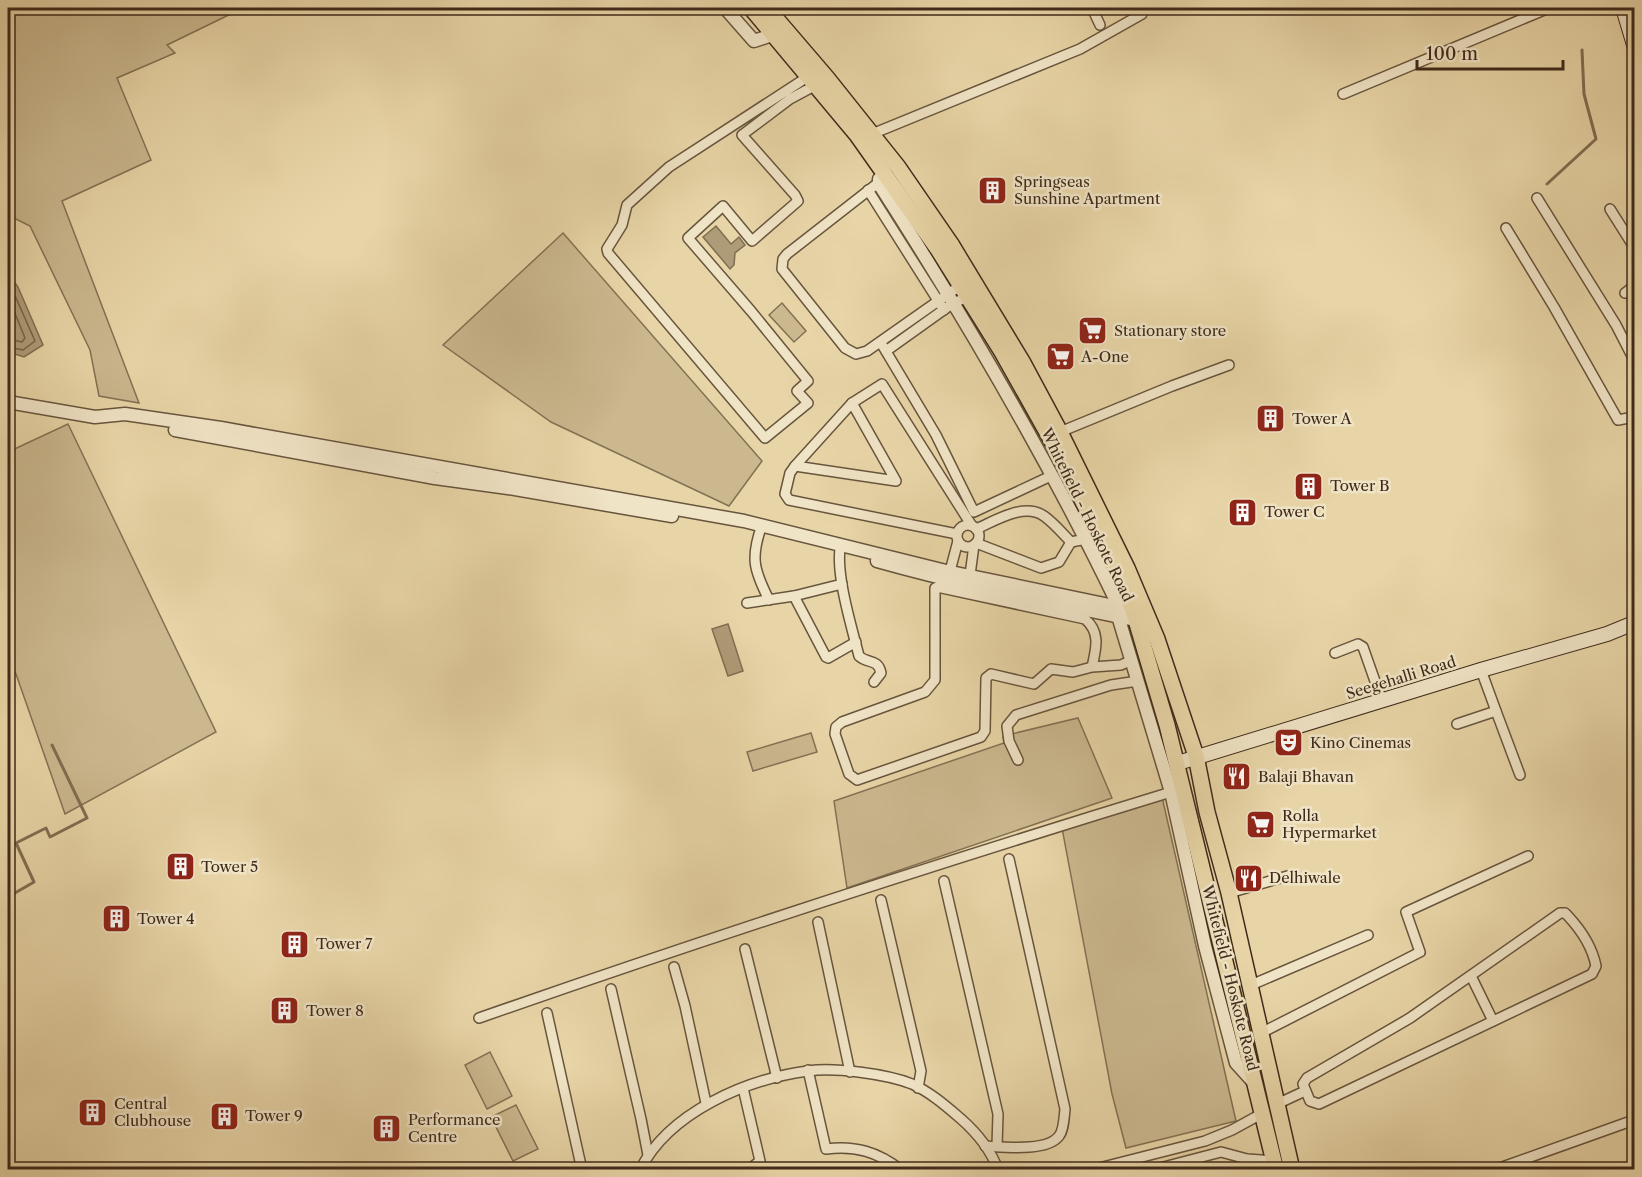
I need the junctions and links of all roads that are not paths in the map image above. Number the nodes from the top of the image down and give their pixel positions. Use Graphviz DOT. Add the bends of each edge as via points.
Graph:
graph roads {
  1 [pos="725,8"];
  2 [pos="751,8"];
  3 [pos="767,8"];
  4 [pos="1092,8"];
  5 [pos="1549,8"];
  6 [pos="1623,8"];
  7 [pos="1142,14"];
  8 [pos="1100,25"];
  9 [pos="775,34"];
  10 [pos="1635,45"];
  11 [pos="813,80"];
  12 [pos="1343,94"];
  13 [pos="872,134"];
  14 [pos="882,178"];
  15 [pos="868,190"];
  16 [pos="1537,198"];
  17 [pos="1610,209"];
  18 [pos="1506,228"];
  19 [pos="1635,247"];
  20 [pos="1635,286"];
  21 [pos="1625,293"];
  22 [pos="958,294"];
  23 [pos="938,301"];
  24 [pos="944,310"];
  25 [pos="883,347"];
  26 [pos="1635,360"];
  27 [pos="1229,365"];
  28 [pos="8,402"];
  29 [pos="852,403"];
  30 [pos="1635,417"];
  31 [pos="1060,432"];
  32 [pos="795,466"];
  33 [pos="1053,476"];
  34 [pos="974,527"];
  35 [pos="760,528"];
  36 [pos="958,538"];
  37 [pos="1086,539"];
  38 [pos="1071,543"];
  39 [pos="975,544"];
  40 [pos="840,548"];
  41 [pos="950,571"];
  42 [pos="970,575"];
  43 [pos="938,583"];
  44 [pos="843,584"];
  45 [pos="794,596"];
  46 [pos="769,600"];
  47 [pos="747,603"];
  48 [pos="1133,613"];
  49 [pos="1635,623"];
  50 [pos="856,642"];
  51 [pos="1335,653"];
  52 [pos="1132,660"];
  53 [pos="1092,667"];
  54 [pos="1481,670"];
  55 [pos="1138,681"];
  56 [pos="874,682"];
  57 [pos="1382,701"];
  58 [pos="1496,711"];
  59 [pos="1457,724"];
  60 [pos="1196,756"];
  61 [pos="1018,760"];
  62 [pos="1178,763"];
  63 [pos="1520,775"];
  64 [pos="1171,792"];
  65 [pos="1528,856"];
  66 [pos="1009,859"];
  67 [pos="1291,875"];
  68 [pos="944,881"];
  69 [pos="1229,893"];
  70 [pos="881,900"];
  71 [pos="818,922"];
  72 [pos="1368,935"];
  73 [pos="745,949"];
  74 [pos="674,967"];
  75 [pos="1471,976"];
  76 [pos="1251,985"];
  77 [pos="611,989"];
  78 [pos="547,1013"];
  79 [pos="479,1018"];
  80 [pos="1493,1021"];
  81 [pos="1262,1033"];
  82 [pos="808,1071"];
  83 [pos="850,1072"];
  84 [pos="777,1078"];
  85 [pos="1256,1086"];
  86 [pos="742,1088"];
  87 [pos="918,1088"];
  88 [pos="1305,1091"];
  89 [pos="706,1104"];
  90 [pos="1277,1104"];
  91 [pos="1263,1113"];
  92 [pos="1635,1120"];
  93 [pos="986,1146"];
  94 [pos="997,1146"];
  95 [pos="648,1155"];
  96 [pos="1275,1165"];
  97 [pos="1117,1166"];
  98 [pos="582,1170"];
  99 [pos="640,1170"];
  100 [pos="748,1170"];
  101 [pos="901,1170"];
  102 [pos="998,1170"];
  103 [pos="1091,1170"];
  104 [pos="1152,1170"];
  105 [pos="1292,1170"];
  106 [pos="1494,1170"];
  1 -- 9 [label="street" via="754,41"];
  2 -- 9 [label="main road, Whitefield - Hoskote Road"];
  3 -- 13 [label="main road, Whitefield - Hoskote Road"];
  4 -- 8 [label="street"];
  5 -- 12 [label="street"];
  6 -- 10 [label="main road"];
  7 -- 13 [label="street" via="1080,49"];
  9 -- 11 [label="main road, Whitefield - Hoskote Road"];
  11 -- 11 [label="street" via="669,167 627,205 622,225 607,249 765,438 808,403 797,391 808,381 688,238 723,206 752,241 798,201 742,135"];
  11 -- 14 [label="main road, Whitefield - Hoskote Road"];
  13 -- 31 [label="main road, Whitefield - Hoskote Road" via="951,244"];
  14 -- 15 [label="street"];
  14 -- 22 [label="main road, Whitefield - Hoskote Road"];
  15 -- 23 [label="street"];
  15 -- 25 [label="street" via="787,254 782,269 845,348 856,354"];
  16 -- 26 [label="street"];
  17 -- 19 [label="street"];
  18 -- 30 [label="street" via="1618,420"];
  20 -- 21 [label="street"];
  22 -- 23 [label="street"];
  22 -- 24 [label="street"];
  22 -- 33 [label="street"];
  22 -- 48 [label="main road, Whitefield - Hoskote Road" via="1002,352 1053,443 1101,537"];
  23 -- 24 [label="street"];
  23 -- 25 [label="street"];
  24 -- 25 [label="street"];
  25 -- 33 [label="street" via="936,435 974,512"];
  27 -- 31 [label="street"];
  28 -- 35 [label="street" via="91,416 116,416 435,478"];
  29 -- 32 [label="street"];
  29 -- 32 [label="street" via="896,481"];
  29 -- 34 [label="street" via="882,384"];
  31 -- 48 [label="main road, Whitefield - Hoskote Road" via="1111,533"];
  32 -- 36 [label="street" via="785,494 789,500"];
  33 -- 37 [label="street"];
  34 -- 36 [label="street" via="961,527"];
  34 -- 38 [label="street" via="1018,511 1036,512"];
  34 -- 39 [label="street" via="979,537"];
  35 -- 40 [label="street"];
  35 -- 46 [label="street" via="753,557"];
  36 -- 39 [label="street" via="964,546"];
  36 -- 41 [label="street"];
  37 -- 38 [label="street"];
  37 -- 48 [label="street"];
  38 -- 39 [label="street" via="1059,562 1041,568"];
  39 -- 42 [label="street"];
  40 -- 41 [label="street"];
  40 -- 43 [label="street"];
  40 -- 44 [label="street"];
  41 -- 42 [label="street"];
  42 -- 48 [label="street"];
  43 -- 48 [label="street"];
  43 -- 53 [label="street" via="1085,619 1094,628 1097,639"];
  43 -- 53 [label="street" via="935,680 925,692 836,727 835,734 853,778 857,780 984,734 988,675 1034,684 1051,669 1073,672"];
  44 -- 45 [label="street"];
  44 -- 50 [label="street"];
  45 -- 46 [label="street"];
  45 -- 50 [label="street" via="826,657"];
  46 -- 47 [label="street"];
  48 -- 52 [label="street"];
  48 -- 60 [label="main road, Whitefield - Hoskote Road" via="1168,671"];
  48 -- 62 [label="main road, Whitefield - Hoskote Road"];
  49 -- 54 [label="main road, Seegehalli Road"];
  50 -- 56 [label="street" via="860,657 880,668"];
  51 -- 57 [label="street" via="1358,644 1363,647"];
  52 -- 53 [label="street" via="1121,665"];
  52 -- 55 [label="street"];
  54 -- 57 [label="main road, Seegehalli Road"];
  54 -- 58 [label="street"];
  55 -- 61 [label="street" via="1111,685 1016,715 1007,726"];
  55 -- 64 [label="street"];
  57 -- 60 [label="main road, Seegehalli Road"];
  58 -- 59 [label="street"];
  58 -- 63 [label="street"];
  60 -- 62 [label="main road, Seegehalli Road"];
  60 -- 69 [label="main road, Whitefield - Hoskote Road"];
  62 -- 85 [label="main road, Whitefield - Hoskote Road"];
  64 -- 79 [label="street" via="957,858"];
  64 -- 85 [label="street" via="1236,1063"];
  65 -- 81 [label="street" via="1406,912 1420,952"];
  66 -- 94 [label="street" via="1065,1109 1060,1136 1051,1143"];
  67 -- 69 [label="street"];
  68 -- 94 [label="street" via="998,1114"];
  69 -- 76 [label="main road, Whitefield - Hoskote Road"];
  70 -- 87 [label="street" via="921,1071"];
  71 -- 83 [label="street"];
  72 -- 76 [label="street"];
  73 -- 84 [label="street"];
  74 -- 89 [label="street"];
  75 -- 80 [label="street"];
  75 -- 80 [label="street" via="1560,913 1576,924 1594,956 1596,966 1592,974"];
  75 -- 88 [label="street" via="1410,1018 1307,1078 1303,1084"];
  76 -- 81 [label="main road, Whitefield - Hoskote Road"];
  77 -- 95 [label="street"];
  78 -- 98 [label="street"];
  80 -- 88 [label="street" via="1319,1104 1310,1101"];
  81 -- 90 [label="main road, Whitefield - Hoskote Road"];
  82 -- 83 [label="street"];
  82 -- 84 [label="street"];
  82 -- 101 [label="street" via="826,1149 861,1149"];
  83 -- 87 [label="street"];
  84 -- 86 [label="street"];
  85 -- 91 [label="main road, Whitefield - Hoskote Road"];
  86 -- 89 [label="street"];
  86 -- 100 [label="street" via="760,1161"];
  87 -- 93 [label="street" via="942,1102"];
  88 -- 90 [label="street"];
  89 -- 95 [label="street" via="673,1129"];
  90 -- 105 [label="main road, Whitefield - Hoskote Road"];
  91 -- 96 [label="main road, Whitefield - Hoskote Road"];
  91 -- 97 [label="street" via="1205,1141"];
  92 -- 106 [label="street"];
  93 -- 94 [label="street"];
  93 -- 102 [label="street"];
  95 -- 99 [label="street"];
  96 -- 104 [label="street" via="1221,1152"];
  97 -- 103 [label="street"];
}
